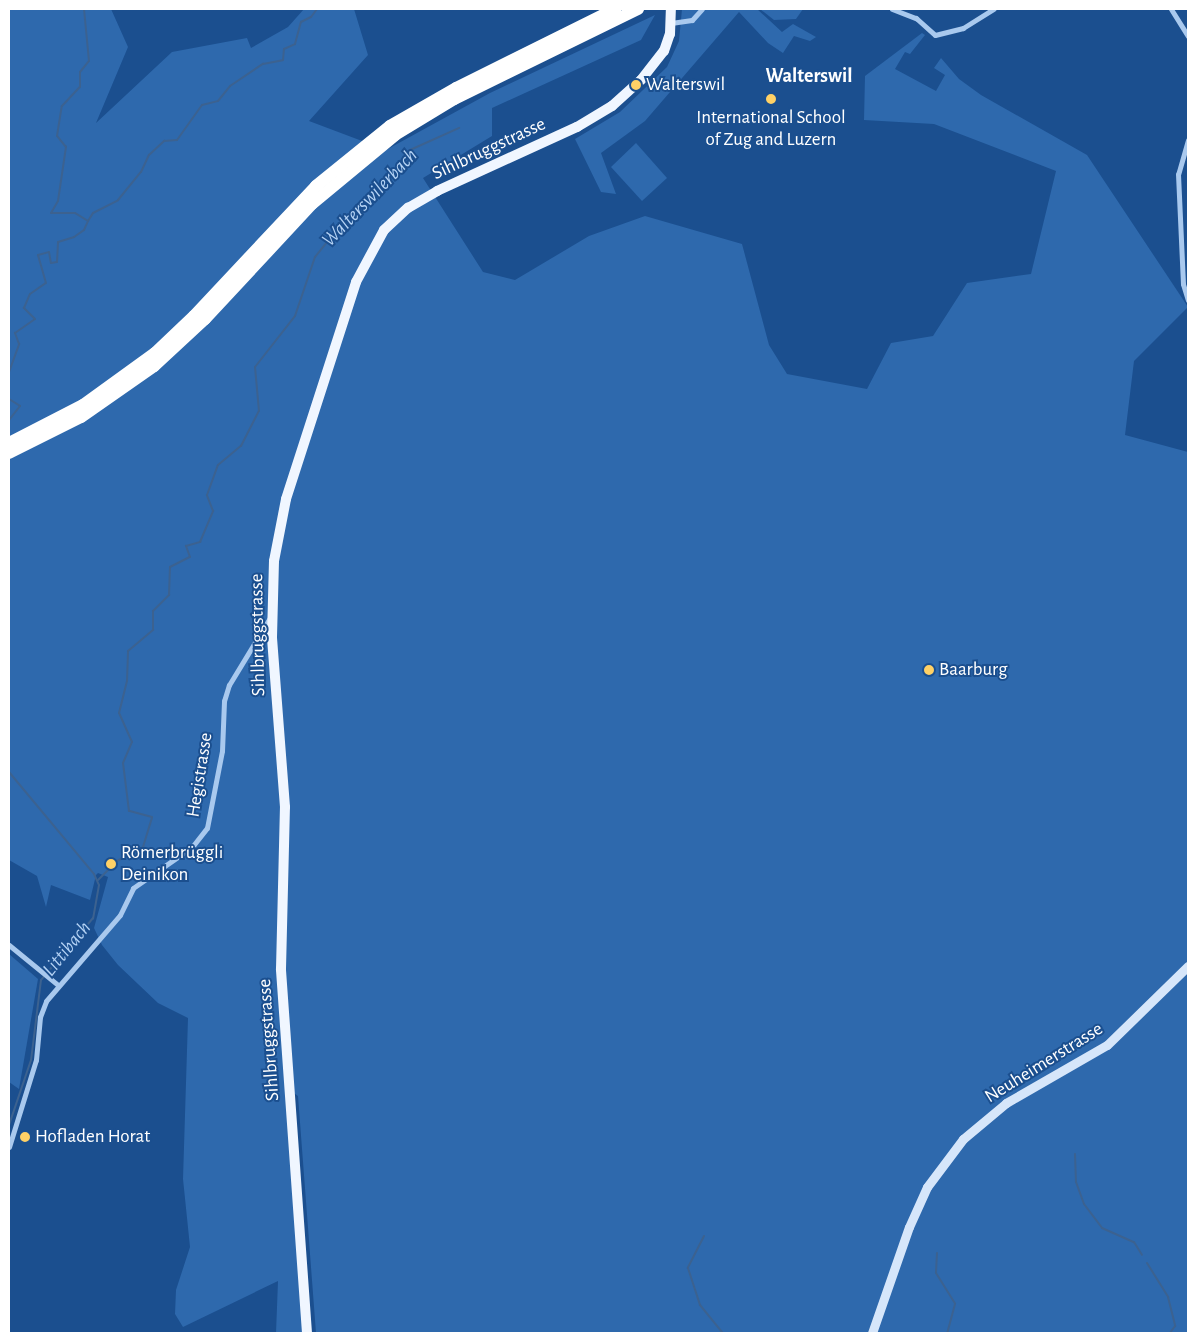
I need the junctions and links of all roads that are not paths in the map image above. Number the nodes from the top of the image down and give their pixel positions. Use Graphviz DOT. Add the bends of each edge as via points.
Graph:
graph roads {
  1 [pos="615,9"];
  2 [pos="638,9"];
  3 [pos="664,9"];
  4 [pos="671,9"];
  5 [pos="702,9"];
  6 [pos="892,9"];
  7 [pos="992,9"];
  8 [pos="1171,9"];
  9 [pos="670,23"];
  10 [pos="1188,36"];
  11 [pos="1188,140"];
  12 [pos="1188,300"];
  13 [pos="51,429"];
  14 [pos="9,444"];
  15 [pos="9,453"];
  16 [pos="272,616"];
  17 [pos="9,945"];
  18 [pos="1188,966"];
  19 [pos="58,986"];
  20 [pos="9,1147"];
  21 [pos="307,1333"];
  22 [pos="872,1333"];
  1 -- 13 [label="highway" via="456,88 370,141 298,204 168,341"];
  2 -- 13 [label="highway" via="454,99 382,144 312,204 166,356 111,398"];
  3 -- 9 [label="main road"];
  4 -- 9 [label="main road, Sihlbruggstrasse"];
  5 -- 9 [label="street" via="692,20"];
  6 -- 7 [label="street" via="916,18 935,35 963,28"];
  8 -- 10 [label="street"];
  9 -- 16 [label="main road, Sihlbruggstrasse" via="668,39 658,60 612,106 577,127 422,199 395,219 374,244 356,282 286,499 274,561"];
  11 -- 12 [label="street" via="1178,174 1183,284"];
  13 -- 14 [label="highway"];
  13 -- 15 [label="highway"];
  16 -- 19 [label="street, Hegistrasse" via="229,685 224,702 222,751 208,828 192,847 133,888 120,915"];
  16 -- 21 [label="main road, Sihlbruggstrasse" via="285,807 281,969"];
  17 -- 19 [label="street"];
  18 -- 22 [label="street, Neuheimerstrasse" via="1107,1045 1006,1103 963,1139 927,1187 909,1227"];
  19 -- 20 [label="street, Hegistrasse" via="46,1001 40,1017 36,1060"];
}
